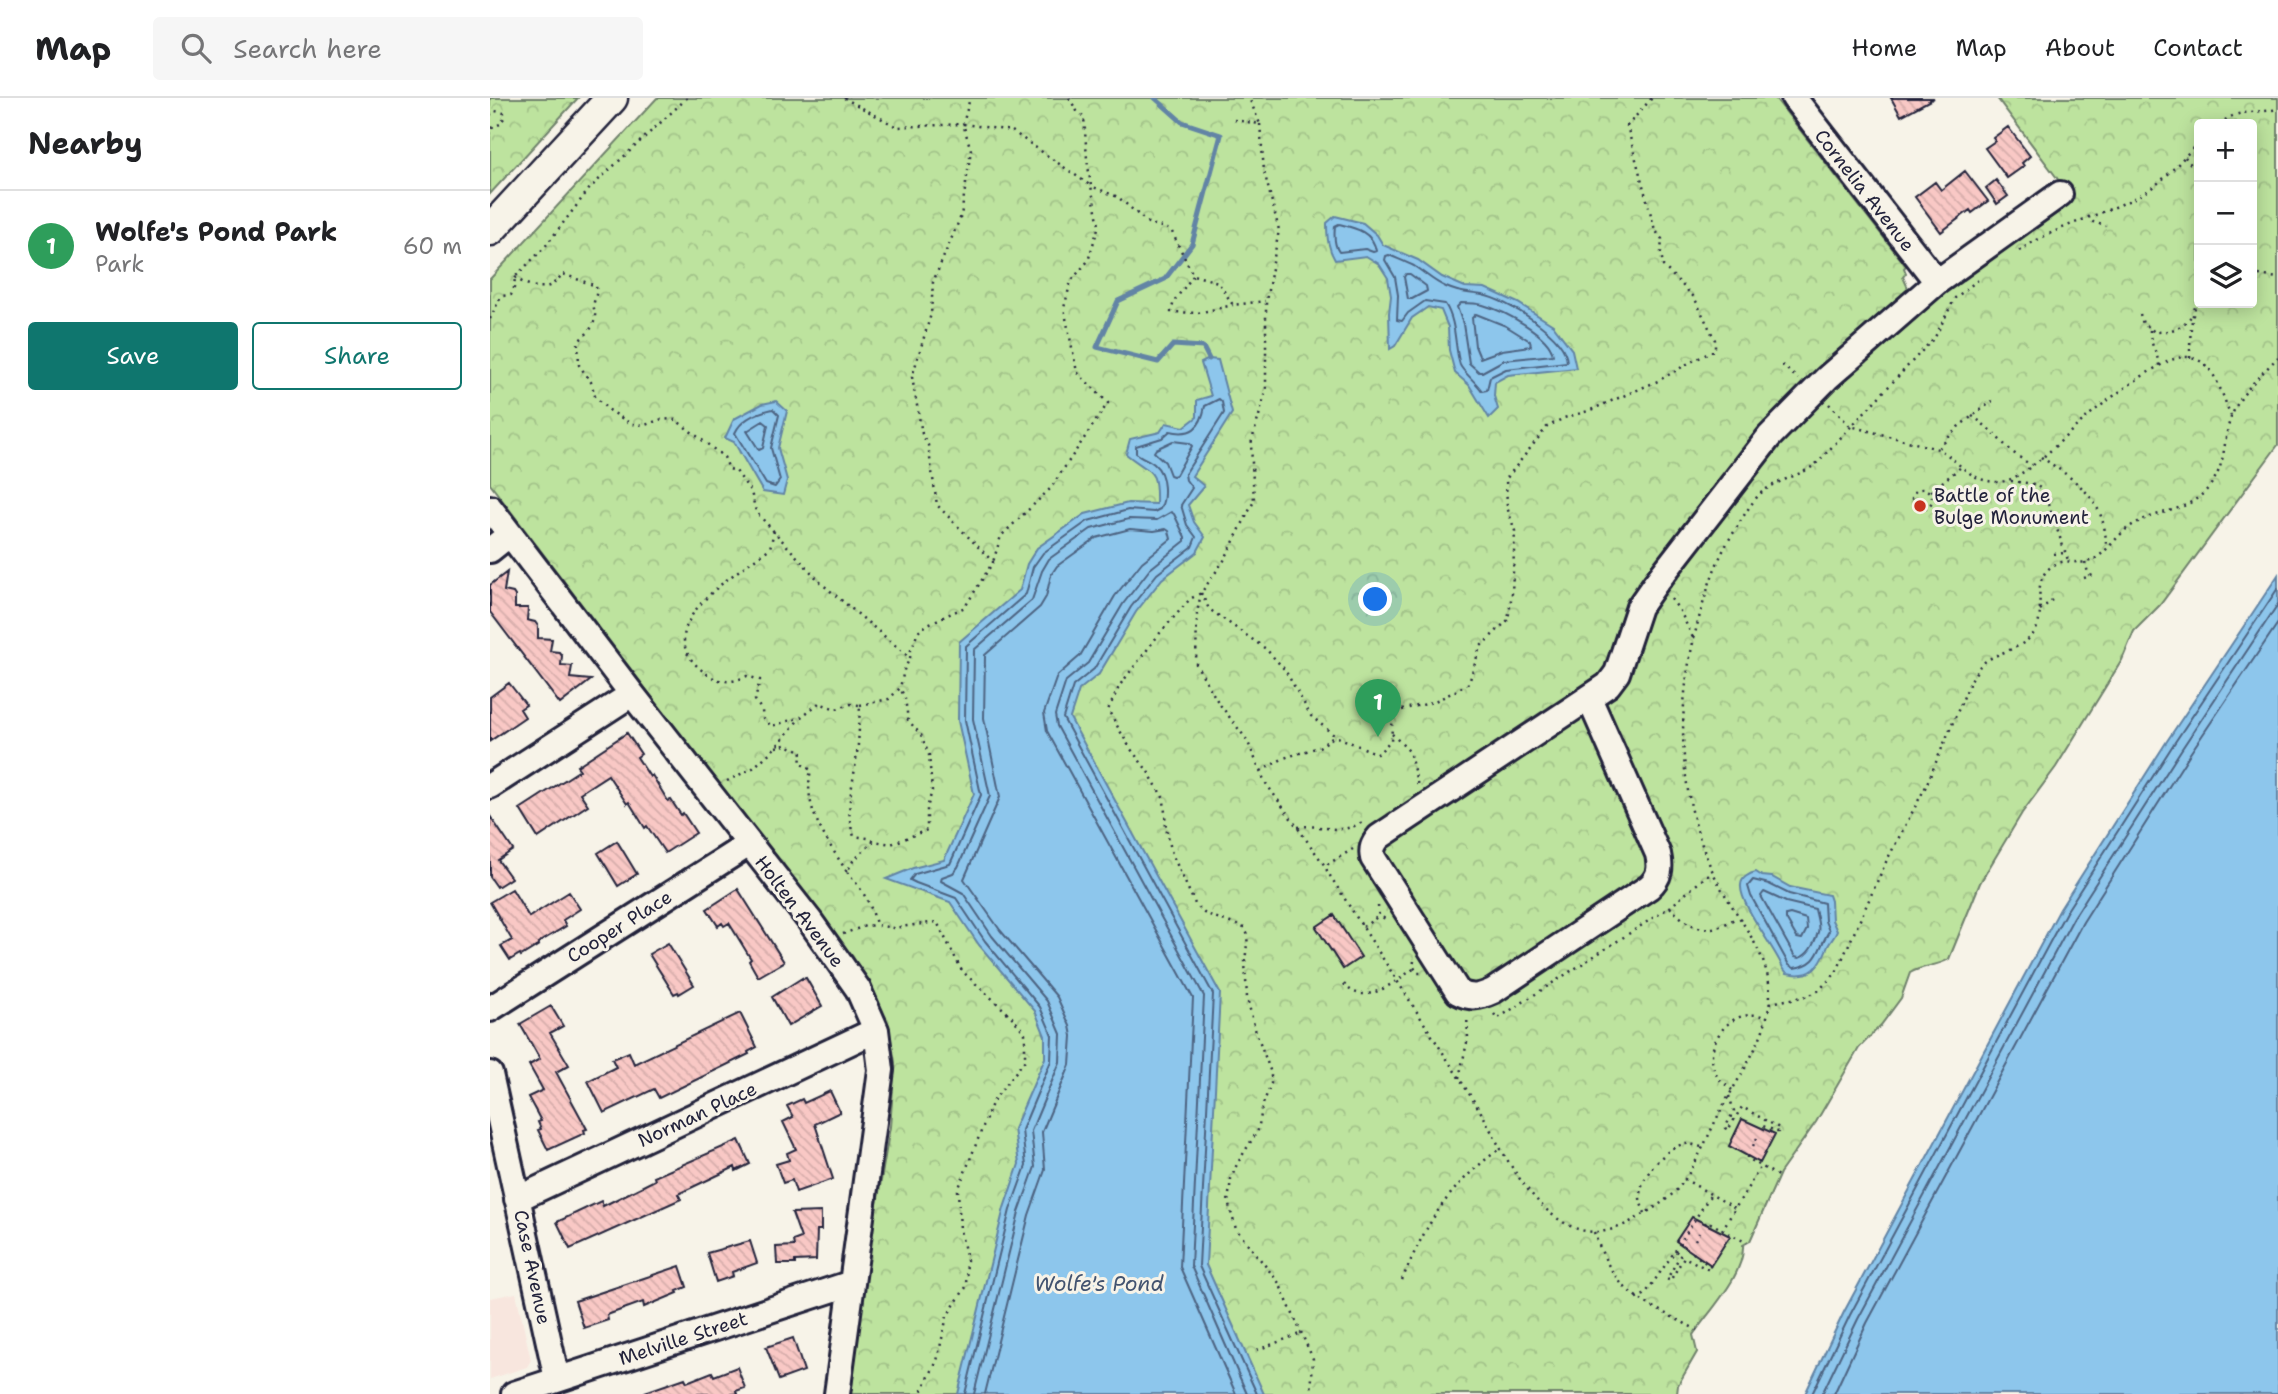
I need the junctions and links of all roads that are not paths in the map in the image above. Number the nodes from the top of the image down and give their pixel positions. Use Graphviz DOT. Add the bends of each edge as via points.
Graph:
graph roads {
  1 [pos="612,98"];
  2 [pos="1800,100"];
  3 [pos="2060,194"];
  4 [pos="490,230"];
  5 [pos="1937,282"];
  6 [pos="490,508"];
  7 [pos="510,534"];
  8 [pos="490,550"];
  9 [pos="632,694"];
  10 [pos="1589,698"];
  11 [pos="490,786"];
  12 [pos="749,844"];
  13 [pos="490,1009"];
  14 [pos="876,1030"];
  15 [pos="490,1074"];
  16 [pos="517,1199"];
  17 [pos="852,1283"];
  18 [pos="557,1379"];
  19 [pos="514,1394"];
  20 [pos="837,1394"];
  1 -- 4 [label="main road"];
  2 -- 5 [label="street, Cornelia Avenue"];
  3 -- 5 [label="street"];
  5 -- 10 [label="street" via="1827,378 1762,446 1655,583 1639,607 1617,673"];
  6 -- 7 [label="street, Holten Avenue"];
  7 -- 8 [label="street"];
  7 -- 9 [label="street, Holten Avenue"];
  9 -- 11 [label="street"];
  9 -- 12 [label="street, Holten Avenue"];
  10 -- 10 [label="street" via="1658,854 1656,880 1493,991 1467,997 1458,992 1373,858 1369,832"];
  12 -- 13 [label="street, Cooper Place"];
  12 -- 14 [label="street, Holten Avenue" via="858,989"];
  14 -- 16 [label="street, Norman Place"];
  14 -- 17 [label="street, Holten Avenue" via="881,1070"];
  15 -- 16 [label="street, Case Avenue"];
  16 -- 18 [label="street, Case Avenue"];
  17 -- 18 [label="street, Melville Street"];
  17 -- 20 [label="street, Holten Avenue"];
  18 -- 19 [label="street, Melville Street"];
}
